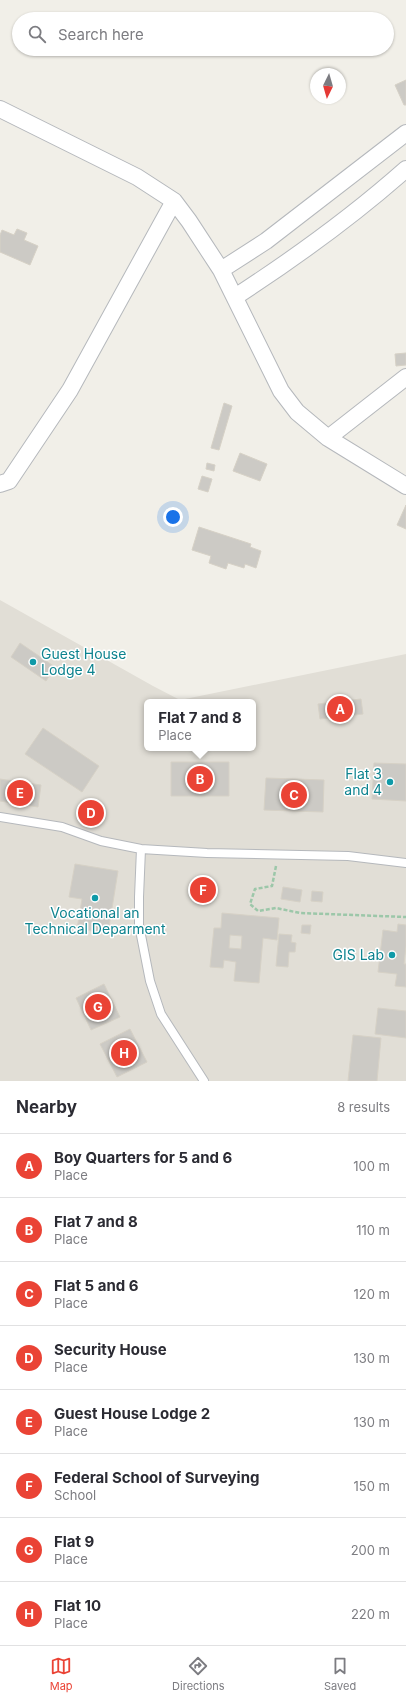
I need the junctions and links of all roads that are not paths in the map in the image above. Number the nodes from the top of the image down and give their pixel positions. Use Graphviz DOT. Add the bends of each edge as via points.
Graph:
graph roads {
  1 [pos="0,109"];
  2 [pos="406,133"];
  3 [pos="406,169"];
  4 [pos="174,202"];
  5 [pos="221,270"];
  6 [pos="235,297"];
  7 [pos="406,377"];
  8 [pos="328,438"];
  9 [pos="0,484"];
  10 [pos="406,486"];
  11 [pos="0,817"];
  12 [pos="142,849"];
  13 [pos="406,863"];
  14 [pos="204,1081"];
  1 -- 4 [label="street" via="137,177"];
  2 -- 5 [label="street" via="266,241"];
  3 -- 6 [label="street" via="378,194 286,264"];
  4 -- 5 [label="street"];
  4 -- 9 [label="street" via="70,390 9,481"];
  5 -- 6 [label="street"];
  6 -- 8 [label="street" via="281,391 297,412"];
  7 -- 8 [label="street"];
  8 -- 10 [label="street"];
  11 -- 12 [label="lane" via="62,827 101,840"];
  12 -- 13 [label="lane" via="348,856"];
  12 -- 14 [label="lane" via="139,924 150,981 161,1014"];
}
